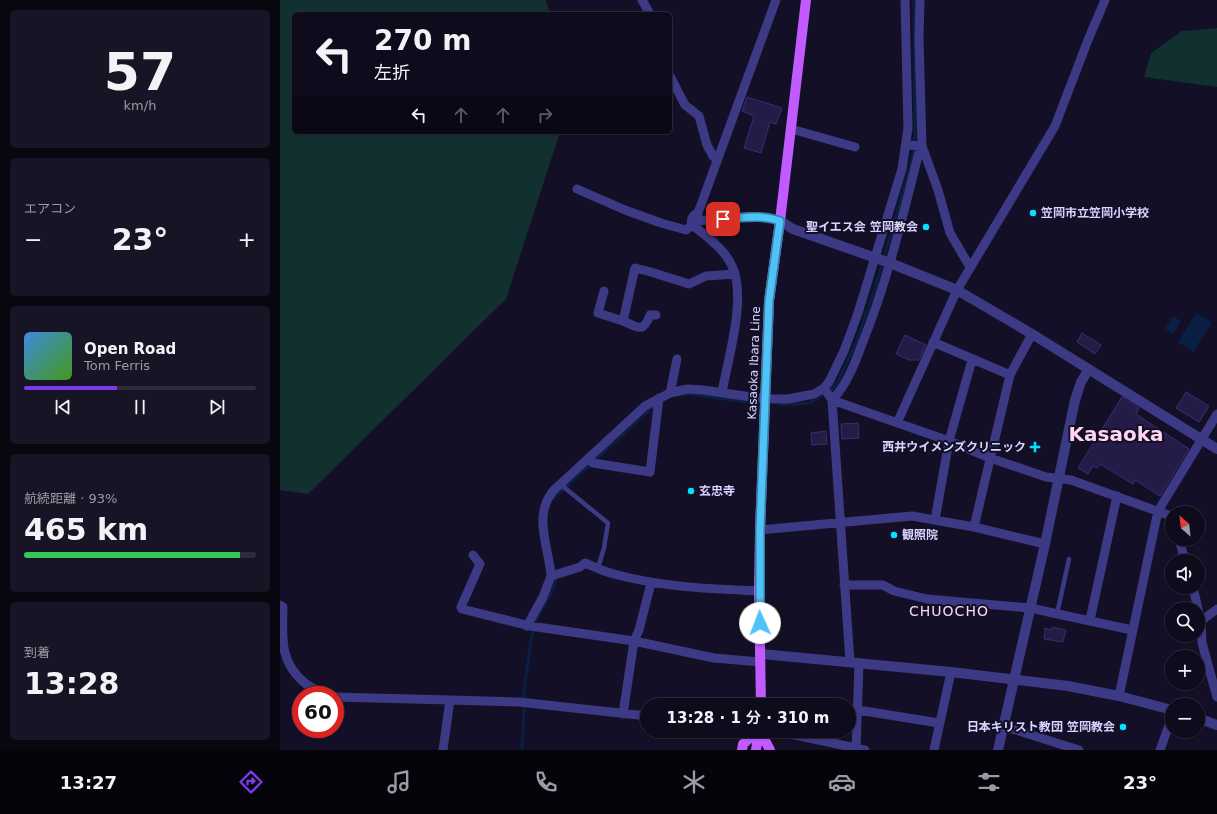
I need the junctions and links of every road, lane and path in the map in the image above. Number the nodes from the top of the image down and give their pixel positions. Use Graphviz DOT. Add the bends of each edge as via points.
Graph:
graph roads {
  1 [pos="642,0"];
  2 [pos="776,0"];
  3 [pos="806,0"];
  4 [pos="905,0"];
  5 [pos="920,0"];
  6 [pos="1105,0"];
  7 [pos="649,12"];
  8 [pos="913,38"];
  9 [pos="672,80"];
  10 [pos="915,89"];
  11 [pos="791,129"];
  12 [pos="914,145"];
  13 [pos="855,147"];
  14 [pos="717,160"];
  15 [pos="577,190"];
  16 [pos="899,203"];
  17 [pos="780,221"];
  18 [pos="696,222"];
  19 [pos="882,261"];
  20 [pos="970,267"];
  21 [pos="735,274"];
  22 [pos="956,290"];
  23 [pos="604,291"];
  24 [pos="656,315"];
  25 [pos="865,316"];
  26 [pos="622,321"];
  27 [pos="1032,334"];
  28 [pos="933,342"];
  29 [pos="851,353"];
  30 [pos="677,359"];
  31 [pos="972,360"];
  32 [pos="1089,369"];
  33 [pos="1010,375"];
  34 [pos="722,392"];
  35 [pos="670,393"];
  36 [pos="827,393"];
  37 [pos="765,399"];
  38 [pos="658,404"];
  39 [pos="1217,414"];
  40 [pos="897,423"];
  41 [pos="1201,440"];
  42 [pos="949,441"];
  43 [pos="1217,449"];
  44 [pos="990,458"];
  45 [pos="590,460"];
  46 [pos="1058,479"];
  47 [pos="562,486"];
  48 [pos="1117,496"];
  49 [pos="1158,511"];
  50 [pos="1165,514"];
  51 [pos="935,520"];
  52 [pos="840,523"];
  53 [pos="974,527"];
  54 [pos="760,530"];
  55 [pos="1045,544"];
  56 [pos="472,556"];
  57 [pos="1069,559"];
  58 [pos="598,568"];
  59 [pos="554,575"];
  60 [pos="651,583"];
  61 [pos="844,585"];
  62 [pos="759,591"];
  63 [pos="280,605"];
  64 [pos="1030,608"];
  65 [pos="1217,609"];
  66 [pos="1057,614"];
  67 [pos="1205,617"];
  68 [pos="1090,620"];
  69 [pos="532,626"];
  70 [pos="1132,630"];
  71 [pos="634,641"];
  72 [pos="1202,642"];
  73 [pos="761,658"];
  74 [pos="855,663"];
  75 [pos="950,672"];
  76 [pos="1014,679"];
  77 [pos="310,686"];
  78 [pos="1119,696"];
  79 [pos="344,697"];
  80 [pos="1217,697"];
  81 [pos="761,698"];
  82 [pos="450,700"];
  83 [pos="1165,708"];
  84 [pos="858,710"];
  85 [pos="623,714"];
  86 [pos="640,715"];
  87 [pos="1205,721"];
  88 [pos="939,722"];
  89 [pos="1217,725"];
  90 [pos="1003,726"];
  91 [pos="1165,736"];
  92 [pos="750,738"];
  93 [pos="758,738"];
  94 [pos="764,738"];
  95 [pos="808,738"];
  96 [pos="859,749"];
  97 [pos="443,750"];
  98 [pos="742,750"];
  99 [pos="756,750"];
  100 [pos="770,750"];
  101 [pos="934,750"];
  102 [pos="998,750"];
  103 [pos="1079,750"];
  104 [pos="1160,750"];
  1 -- 7 [label="street"];
  2 -- 14 [label="street"];
  3 -- 11 [label="main road, Kasaoka Ibara Line"];
  4 -- 8 [label="street"];
  5 -- 8 [label="street"];
  6 -- 20 [label="street" via="1055,126"];
  8 -- 10 [label="street"];
  8 -- 10 [label="street"];
  9 -- 14 [label="street" via="685,105 699,116 707,145"];
  10 -- 12 [label="street"];
  10 -- 12 [label="street" via="908,128"];
  11 -- 13 [label="street"];
  11 -- 17 [label="main road, Kasaoka Ibara Line"];
  12 -- 16 [label="street" via="902,170"];
  12 -- 16 [label="street" via="918,156"];
  12 -- 20 [label="street" via="938,190 950,233"];
  14 -- 18 [label="street"];
  15 -- 18 [label="street" via="618,208 686,230"];
  16 -- 19 [label="street"];
  16 -- 19 [label="street"];
  17 -- 18 [label="street" via="748,217"];
  17 -- 19 [label="street"];
  17 -- 37 [label="main road, Kasaoka Ibara Line" via="769,301"];
  18 -- 21 [label="street" via="727,258"];
  19 -- 22 [label="street"];
  19 -- 25 [label="street"];
  19 -- 25 [label="street"];
  20 -- 22 [label="street"];
  21 -- 26 [label="street" via="706,276 689,284 635,268"];
  21 -- 34 [label="street" via="738,287 736,314"];
  22 -- 27 [label="street"];
  22 -- 28 [label="street"];
  23 -- 26 [label="street" via="598,313"];
  24 -- 26 [label="street" via="650,315 646,325 638,328"];
  25 -- 29 [label="street"];
  25 -- 29 [label="street"];
  27 -- 32 [label="street"];
  27 -- 33 [label="street"];
  28 -- 31 [label="street"];
  28 -- 40 [label="street"];
  29 -- 36 [label="street" via="829,382"];
  29 -- 36 [label="street" via="839,392"];
  30 -- 35 [label="street"];
  31 -- 33 [label="street"];
  31 -- 42 [label="street"];
  32 -- 41 [label="street"];
  32 -- 46 [label="street" via="1075,400"];
  33 -- 44 [label="street"];
  34 -- 35 [label="street" via="688,389"];
  34 -- 37 [label="street"];
  35 -- 38 [label="street"];
  36 -- 37 [label="street" via="788,399"];
  36 -- 40 [label="street"];
  36 -- 52 [label="street"];
  37 -- 54 [label="main road, Kasaoka Ibara Line"];
  38 -- 45 [label="street" via="646,406"];
  38 -- 45 [label="street" via="650,472"];
  39 -- 41 [label="street"];
  40 -- 42 [label="street"];
  41 -- 43 [label="street"];
  41 -- 49 [label="street"];
  42 -- 44 [label="street"];
  42 -- 51 [label="street"];
  44 -- 46 [label="street"];
  44 -- 53 [label="street"];
  45 -- 47 [label="street"];
  46 -- 48 [label="street" via="1071,480"];
  46 -- 55 [label="street"];
  47 -- 58 [label="lane" via="608,523"];
  47 -- 59 [label="street" via="549,495 542,519"];
  48 -- 49 [label="street"];
  48 -- 68 [label="street"];
  49 -- 50 [label="street"];
  49 -- 70 [label="street"];
  51 -- 52 [label="street" via="912,516"];
  51 -- 53 [label="street"];
  52 -- 54 [label="street"];
  52 -- 61 [label="street"];
  53 -- 55 [label="street"];
  54 -- 62 [label="main road, Kasaoka Ibara Line"];
  55 -- 64 [label="street"];
  56 -- 69 [label="street" via="480,564 461,608"];
  57 -- 66 [label="lane"];
  58 -- 59 [label="street" via="585,563"];
  58 -- 60 [label="street"];
  59 -- 69 [label="street"];
  60 -- 62 [label="street"];
  60 -- 71 [label="street"];
  61 -- 64 [label="street" via="883,585 894,591 928,599"];
  61 -- 74 [label="street"];
  62 -- 73 [label="main road, Kasaoka Ibara Line"];
  63 -- 77 [label="street" via="283,607 282,653 285,663 295,676"];
  64 -- 66 [label="street"];
  64 -- 76 [label="street"];
  65 -- 67 [label="street"];
  66 -- 68 [label="street"];
  68 -- 70 [label="street"];
  69 -- 71 [label="street"];
  70 -- 78 [label="street"];
  71 -- 73 [label="street" via="714,658"];
  71 -- 85 [label="street"];
  72 -- 80 [label="street"];
  73 -- 74 [label="street"];
  73 -- 81 [label="main road, Kasaoka Ibara Line"];
  74 -- 75 [label="street"];
  74 -- 84 [label="street"];
  75 -- 76 [label="street"];
  75 -- 88 [label="street"];
  76 -- 78 [label="street"];
  76 -- 90 [label="street"];
  78 -- 83 [label="street"];
  79 -- 82 [label="street"];
  82 -- 85 [label="street" via="519,702"];
  82 -- 97 [label="street"];
  84 -- 88 [label="street"];
  84 -- 96 [label="street"];
  85 -- 86 [label="street"];
  87 -- 89 [label="street"];
  88 -- 101 [label="street"];
  90 -- 102 [label="street"];
  90 -- 103 [label="street"];
  91 -- 104 [label="street"];
  92 -- 98 [label="main road" via="743,744"];
  93 -- 99 [label="main road"];
  94 -- 100 [label="main road"];
  95 -- 96 [label="street"];
}
